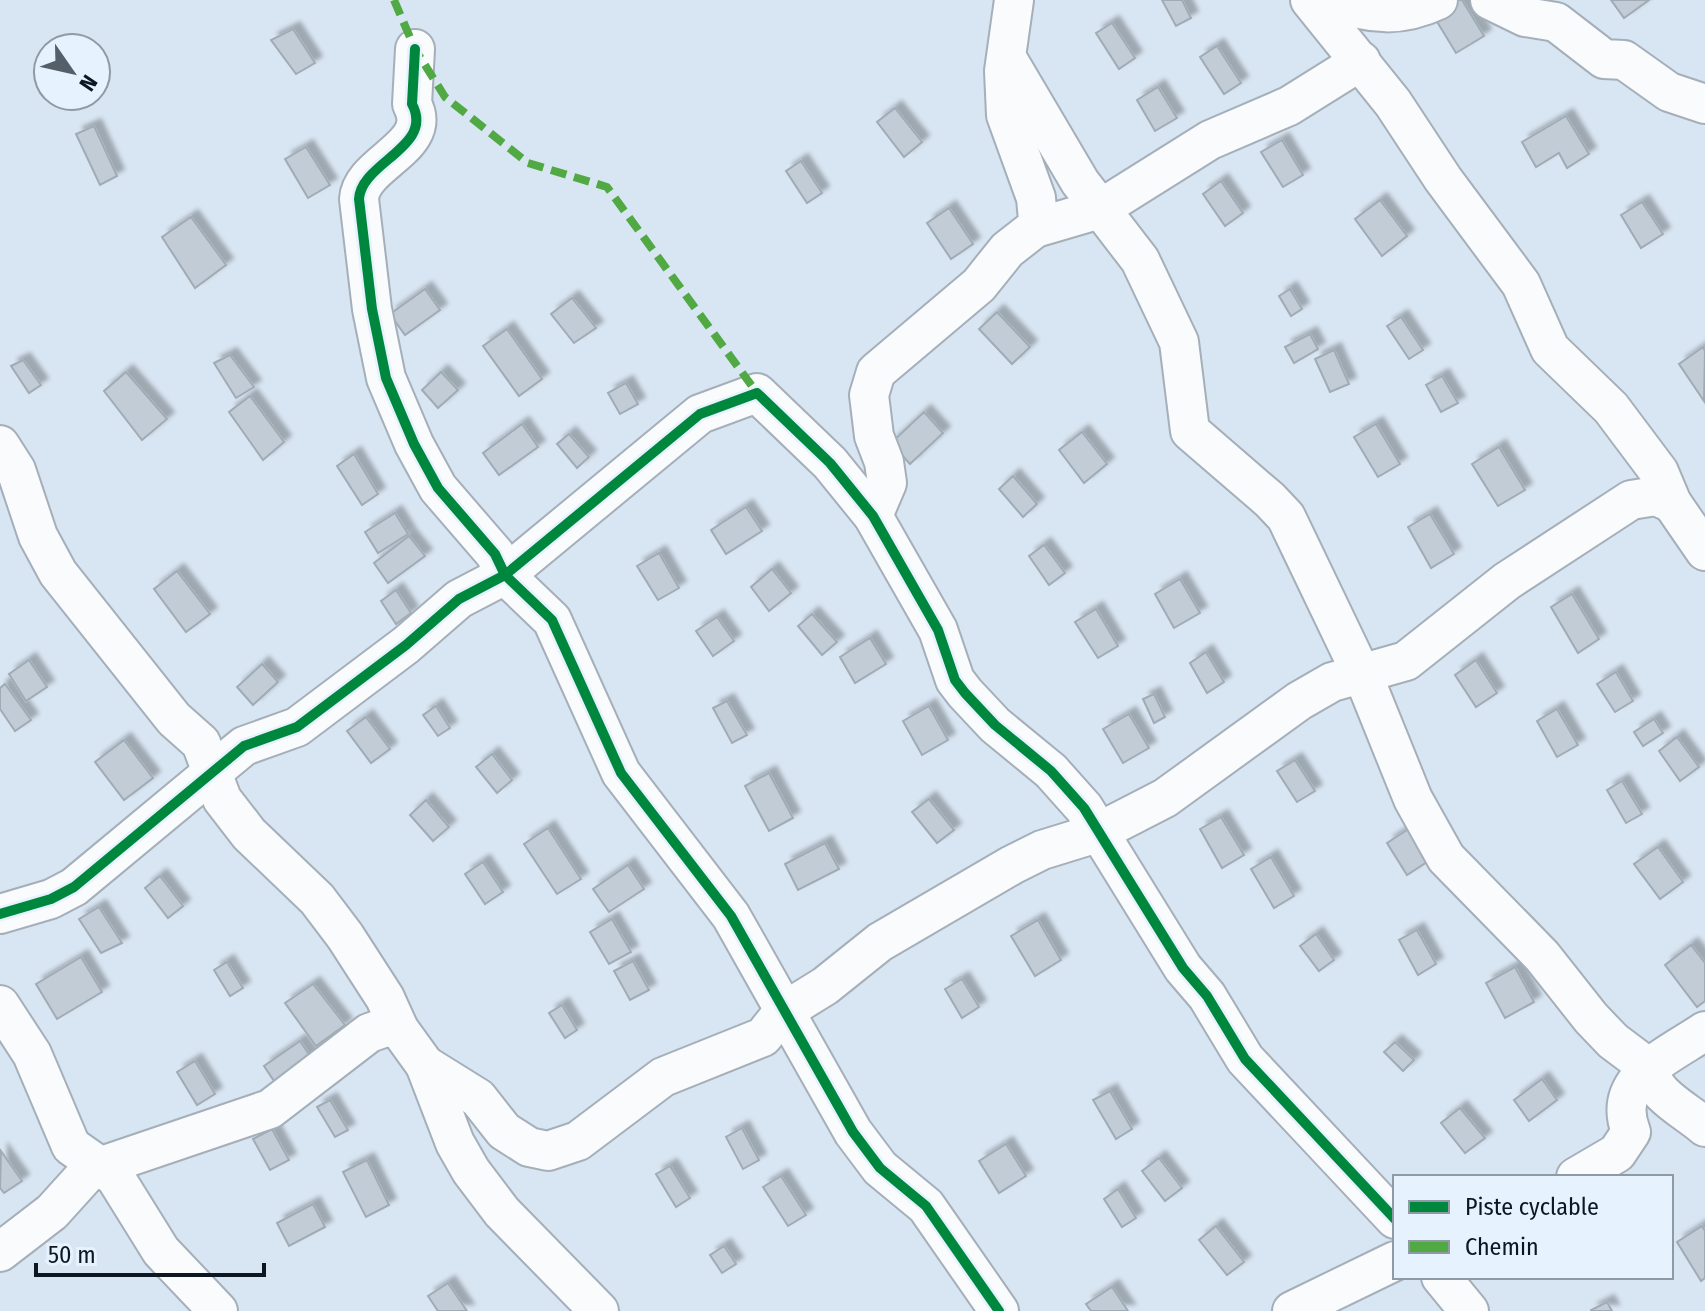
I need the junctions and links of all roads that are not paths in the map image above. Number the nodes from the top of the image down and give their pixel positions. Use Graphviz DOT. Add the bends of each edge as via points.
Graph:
graph roads {
  1 [pos="1014,0"];
  2 [pos="1310,0"];
  3 [pos="1334,0"];
  4 [pos="1438,0"];
  5 [pos="1490,0"];
  6 [pos="415,49"];
  7 [pos="1008,60"];
  8 [pos="1361,61"];
  9 [pos="1705,104"];
  10 [pos="1100,209"];
  11 [pos="1035,228"];
  12 [pos="0,445"];
  13 [pos="873,516"];
  14 [pos="1693,527"];
  15 [pos="505,575"];
  16 [pos="1360,674"];
  17 [pos="211,777"];
  18 [pos="1097,833"];
  19 [pos="0,914"];
  20 [pos="0,1005"];
  21 [pos="783,1012"];
  22 [pos="399,1029"];
  23 [pos="1705,1031"];
  24 [pos="425,1065"];
  25 [pos="1649,1068"];
  26 [pos="1705,1127"];
  27 [pos="101,1165"];
  28 [pos="1579,1175"];
  29 [pos="1393,1217"];
  30 [pos="0,1252"];
  31 [pos="1393,1262"];
  32 [pos="1443,1279"];
  33 [pos="218,1311"];
  34 [pos="599,1311"];
  35 [pos="999,1311"];
  36 [pos="1292,1311"];
  37 [pos="1469,1311"];
  1 -- 7 [label="street"];
  2 -- 8 [label="street"];
  3 -- 4 [label="street" via="1403,14"];
  5 -- 9 [label="street" via="1525,17 1556,22 1604,59 1624,60 1669,92"];
  6 -- 15 [label="street" via="415,127 409,140 359,188 372,309 386,378 414,444 438,488 495,554"];
  7 -- 10 [label="street"];
  7 -- 11 [label="street" via="1006,115 1039,209"];
  8 -- 10 [label="street" via="1289,106 1210,140"];
  8 -- 14 [label="street" via="1521,284 1550,349 1611,408"];
  10 -- 11 [label="street"];
  10 -- 16 [label="street" via="1140,260 1179,342 1190,431 1280,509"];
  11 -- 13 [label="street" via="1007,250 979,285 876,372 869,395 887,483"];
  12 -- 17 [label="street" via="16,470 38,536 58,573 174,719 201,743"];
  13 -- 15 [label="street" via="830,463 757,393 700,414"];
  13 -- 18 [label="street" via="938,630 955,680 995,725 1051,771 1084,808"];
  14 -- 16 [label="street" via="1656,496 1631,500 1507,581 1406,661"];
  15 -- 17 [label="street" via="459,599 297,727 244,746"];
  15 -- 21 [label="street" via="552,620 621,773 731,916"];
  16 -- 18 [label="street" via="1332,682 1299,701 1165,798"];
  16 -- 25 [label="street" via="1413,799 1446,858 1542,956 1613,1041"];
  17 -- 19 [label="street" via="74,887"];
  17 -- 22 [label="street" via="249,834 328,911"];
  18 -- 21 [label="street" via="1012,865 880,942"];
  18 -- 29 [label="street" via="1245,1059"];
  20 -- 27 [label="street" via="32,1054 71,1146"];
  21 -- 24 [label="street" via="763,1037 663,1077 578,1141 548,1151 529,1147 504,1131 478,1098"];
  21 -- 35 [label="street" via="853,1132 880,1168 926,1206"];
  22 -- 24 [label="street"];
  22 -- 27 [label="street" via="369,1033 270,1109"];
  23 -- 25 [label="street"];
  24 -- 34 [label="street" via="471,1171 502,1212"];
  25 -- 26 [label="street" via="1658,1087"];
  25 -- 28 [label="street" via="1628,1093 1624,1115 1631,1132 1624,1147"];
  27 -- 30 [label="street"];
  27 -- 33 [label="street" via="129,1196 161,1251"];
  31 -- 36 [label="street"];
  32 -- 37 [label="street"];
}
